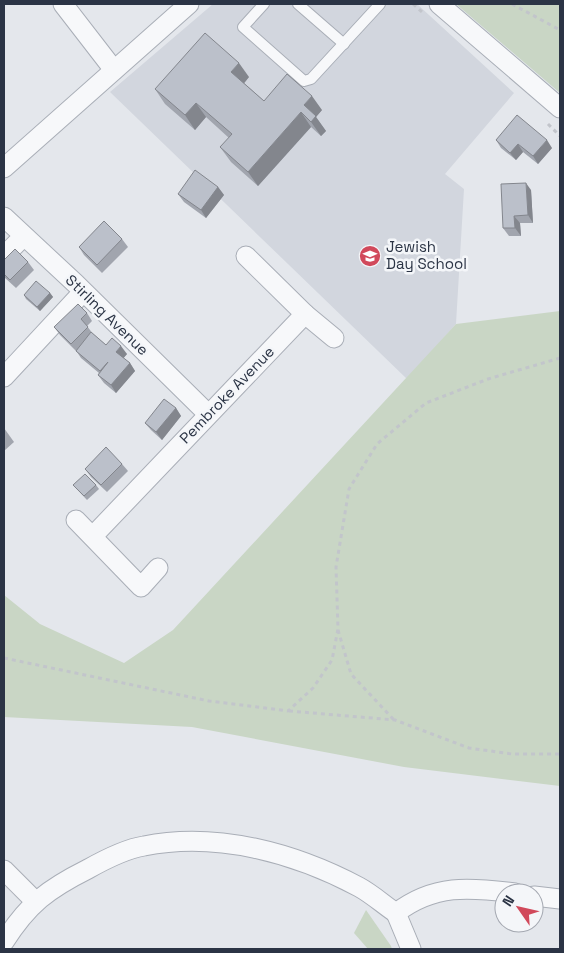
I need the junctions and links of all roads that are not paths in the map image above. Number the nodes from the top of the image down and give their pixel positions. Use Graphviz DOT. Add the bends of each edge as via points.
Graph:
graph roads {
  1 [pos="63,4"];
  2 [pos="189,4"];
  3 [pos="264,4"];
  4 [pos="298,4"];
  5 [pos="439,4"];
  6 [pos="374,6"];
  7 [pos="344,44"];
  8 [pos="114,70"];
  9 [pos="560,108"];
  10 [pos="4,168"];
  11 [pos="4,217"];
  12 [pos="23,237"];
  13 [pos="4,256"];
  14 [pos="246,256"];
  15 [pos="84,292"];
  16 [pos="305,314"];
  17 [pos="334,338"];
  18 [pos="4,377"];
  19 [pos="208,414"];
  20 [pos="76,520"];
  21 [pos="93,536"];
  22 [pos="158,568"];
  23 [pos="4,870"];
  24 [pos="494,891"];
  25 [pos="544,897"];
  26 [pos="560,899"];
  27 [pos="36,900"];
  28 [pos="396,913"];
  29 [pos="4,942"];
  30 [pos="411,949"];
  1 -- 8 [label="street"];
  2 -- 8 [label="street"];
  3 -- 7 [label="lane" via="243,27 304,82 312,79"];
  4 -- 7 [label="lane"];
  5 -- 9 [label="street"];
  6 -- 7 [label="lane"];
  8 -- 10 [label="street"];
  11 -- 12 [label="street, Stirling Avenue"];
  12 -- 13 [label="street"];
  12 -- 15 [label="street, Stirling Avenue"];
  14 -- 16 [label="street"];
  15 -- 18 [label="street"];
  15 -- 19 [label="street, Stirling Avenue"];
  16 -- 17 [label="street"];
  16 -- 19 [label="street, Pembroke Avenue"];
  19 -- 21 [label="street, Pembroke Avenue"];
  20 -- 21 [label="street"];
  21 -- 22 [label="street" via="141,586"];
  23 -- 27 [label="street"];
  24 -- 28 [label="street" via="465,889 432,892 413,900"];
  25 -- 26 [label="street"];
  27 -- 28 [label="street" via="98,863 142,846 189,842 234,844 320,869 361,888"];
  27 -- 29 [label="street"];
  28 -- 30 [label="street"];
}
